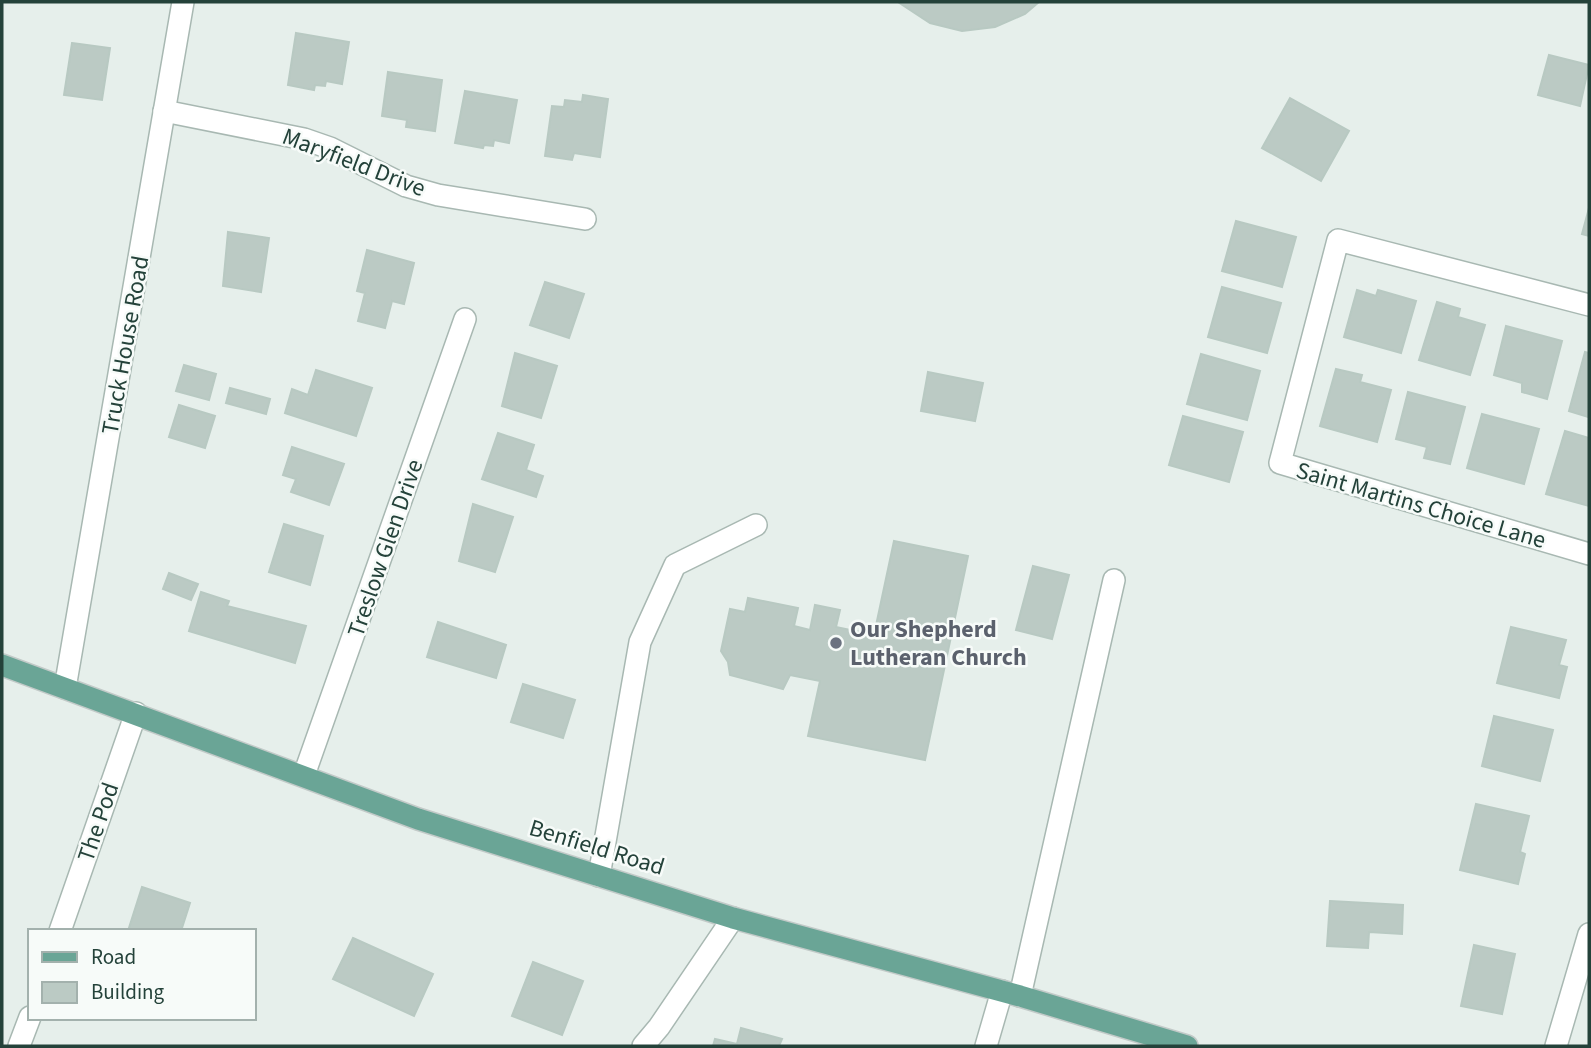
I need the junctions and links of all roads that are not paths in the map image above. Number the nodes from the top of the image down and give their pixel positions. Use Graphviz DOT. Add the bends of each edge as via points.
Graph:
graph roads {
  1 [pos="183,2"];
  2 [pos="164,111"];
  3 [pos="585,219"];
  4 [pos="1589,305"];
  5 [pos="465,320"];
  6 [pos="756,525"];
  7 [pos="1589,554"];
  8 [pos="1114,580"];
  9 [pos="2,665"];
  10 [pos="65,688"];
  11 [pos="136,713"];
  12 [pos="304,775"];
  13 [pos="600,876"];
  14 [pos="733,918"];
  15 [pos="61,929"];
  16 [pos="1589,934"];
  17 [pos="1011,994"];
  18 [pos="29,1020"];
  19 [pos="19,1046"];
  20 [pos="643,1046"];
  21 [pos="986,1046"];
  22 [pos="1187,1046"];
  23 [pos="1556,1046"];
  1 -- 2 [label="street, Truck House Road"];
  2 -- 3 [label="street, Maryfield Drive" via="304,139 406,186 438,195"];
  2 -- 10 [label="street, Truck House Road"];
  4 -- 7 [label="street, Saint Martins Choice Lane" via="1338,240 1280,464"];
  5 -- 12 [label="street, Treslow Glen Drive"];
  6 -- 13 [label="street" via="675,565 640,642"];
  8 -- 17 [label="street"];
  9 -- 10 [label="main road, Benfield Road"];
  10 -- 11 [label="main road, Benfield Road"];
  11 -- 12 [label="main road, Benfield Road"];
  11 -- 15 [label="street, The Pod"];
  12 -- 13 [label="main road, Benfield Road" via="418,819"];
  13 -- 14 [label="main road, Benfield Road"];
  14 -- 17 [label="main road, Benfield Road"];
  14 -- 20 [label="street"];
  16 -- 23 [label="street"];
  17 -- 21 [label="street"];
  17 -- 22 [label="main road, Benfield Road"];
  18 -- 19 [label="street"];
}
